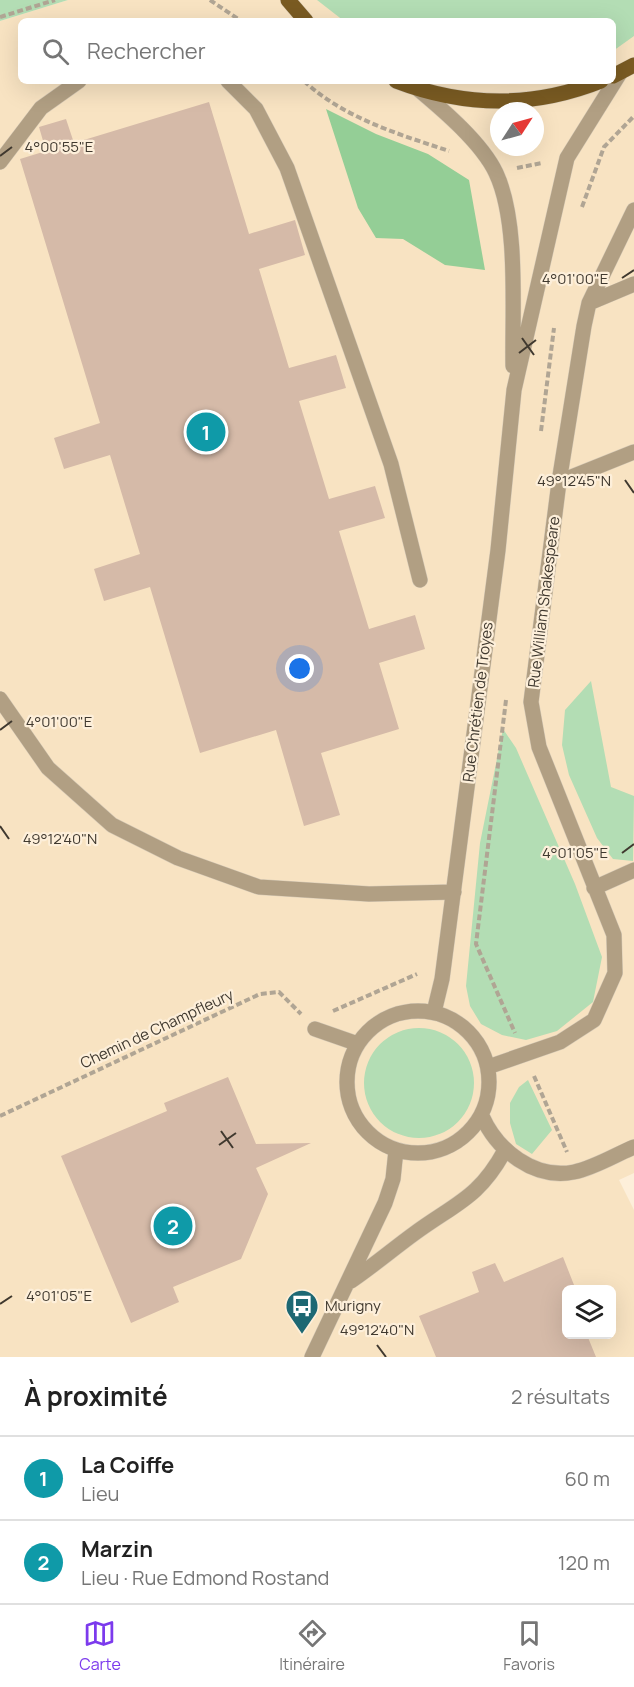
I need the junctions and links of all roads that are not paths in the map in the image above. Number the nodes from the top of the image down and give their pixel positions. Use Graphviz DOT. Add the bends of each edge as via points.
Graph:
graph roads {
  1 [pos="288,0"];
  2 [pos="303,18"];
  3 [pos="634,65"];
  4 [pos="616,75"];
  5 [pos="75,84"];
  6 [pos="231,84"];
  7 [pos="404,84"];
  8 [pos="591,84"];
  9 [pos="611,84"];
  10 [pos="418,89"];
  11 [pos="0,162"];
  12 [pos="634,210"];
  13 [pos="634,284"];
  14 [pos="589,303"];
  15 [pos="514,390"];
  16 [pos="634,452"];
  17 [pos="559,482"];
  18 [pos="420,580"];
  19 [pos="0,699"];
  20 [pos="634,870"];
  21 [pos="594,888"];
  22 [pos="454,891"];
  23 [pos="434,1012"];
  24 [pos="312,1026"];
  25 [pos="357,1044"];
  26 [pos="488,1067"];
  27 [pos="482,1116"];
  28 [pos="634,1147"];
  29 [pos="506,1149"];
  30 [pos="396,1150"];
  31 [pos="349,1283"];
  32 [pos="312,1357"];
  1 -- 2 [label="main road"];
  3 -- 4 [label="main road"];
  5 -- 11 [label="street" via="41,108"];
  6 -- 18 [label="street" via="255,109 287,168 391,464"];
  7 -- 10 [label="main road"];
  8 -- 10 [label="main road" via="559,94 512,101 464,99"];
  9 -- 15 [label="street, Rue Chrétien de Troyes" via="567,158"];
  10 -- 15 [label="street, Rue Chrétien de Troyes" via="458,123 496,173 510,226"];
  12 -- 14 [label="street, Rue William Shakespeare"];
  13 -- 14 [label="street"];
  14 -- 17 [label="street, Rue William Shakespeare"];
  15 -- 22 [label="street, Rue Chrétien de Troyes" via="498,550"];
  16 -- 17 [label="street"];
  17 -- 21 [label="street, Rue William Shakespeare" via="531,702 539,747"];
  19 -- 22 [label="street" via="48,768 112,825 178,858 259,888 369,894"];
  20 -- 21 [label="street"];
  21 -- 26 [label="street, Rue William Shakespeare" via="614,935 615,973 594,1020 560,1042"];
  22 -- 23 [label="street, Rue Chrétien de Troyes"];
  23 -- 25 [label="street" via="412,1011 391,1016 372,1027"];
  23 -- 26 [label="street" via="469,1032"];
  24 -- 25 [label="street"];
  25 -- 30 [label="street" via="346,1085 351,1107 369,1133"];
  26 -- 27 [label="street" via="490,1083"];
  27 -- 29 [label="street" via="490,1135"];
  27 -- 30 [label="street" via="454,1145 415,1154"];
  28 -- 29 [label="street" via="575,1172 556,1173 531,1168"];
  29 -- 31 [label="street" via="491,1176 471,1196"];
  30 -- 31 [label="street" via="385,1203"];
  31 -- 32 [label="street"];
}
